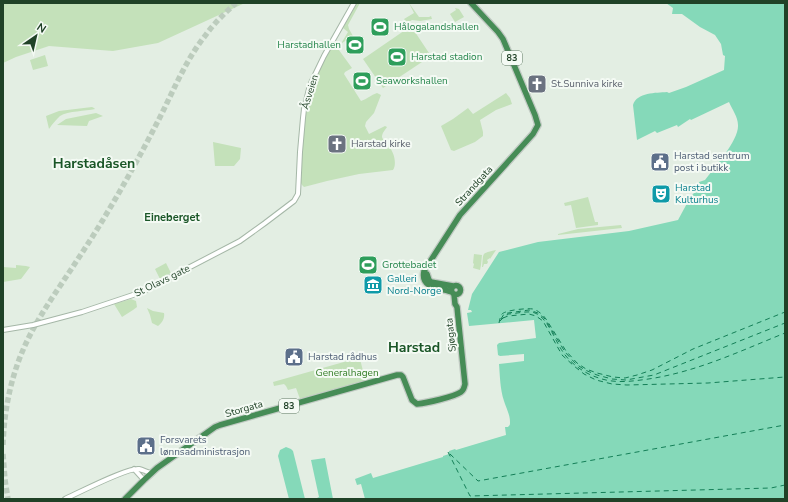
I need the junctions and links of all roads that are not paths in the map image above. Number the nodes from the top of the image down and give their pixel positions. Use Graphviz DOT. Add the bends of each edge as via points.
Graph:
graph roads {
  1 [pos="354,3"];
  2 [pos="471,3"];
  3 [pos="298,190"];
  4 [pos="455,291"];
  5 [pos="3,330"];
  6 [pos="401,375"];
  7 [pos="134,469"];
  8 [pos="151,473"];
  9 [pos="144,480"];
  10 [pos="65,499"];
  11 [pos="125,499"];
  1 -- 3 [label="street, Åsveien" via="318,66 307,97 302,126"];
  2 -- 4 [label="highway, Strandgata / 83" via="503,39 538,122 533,134 460,215 428,266 426,274 429,280"];
  3 -- 5 [label="street, St Olavs gate" via="294,201 248,236 142,292 82,312"];
  4 -- 6 [label="highway, Sjøgata / 83" via="465,387 454,396 417,404 412,400"];
  6 -- 8 [label="highway, Storgata / 83" via="220,425"];
  7 -- 8 [label="street"];
  7 -- 9 [label="street"];
  7 -- 10 [label="street"];
  8 -- 9 [label="highway, Storgata / 83"];
  9 -- 11 [label="highway, 83"];
}
